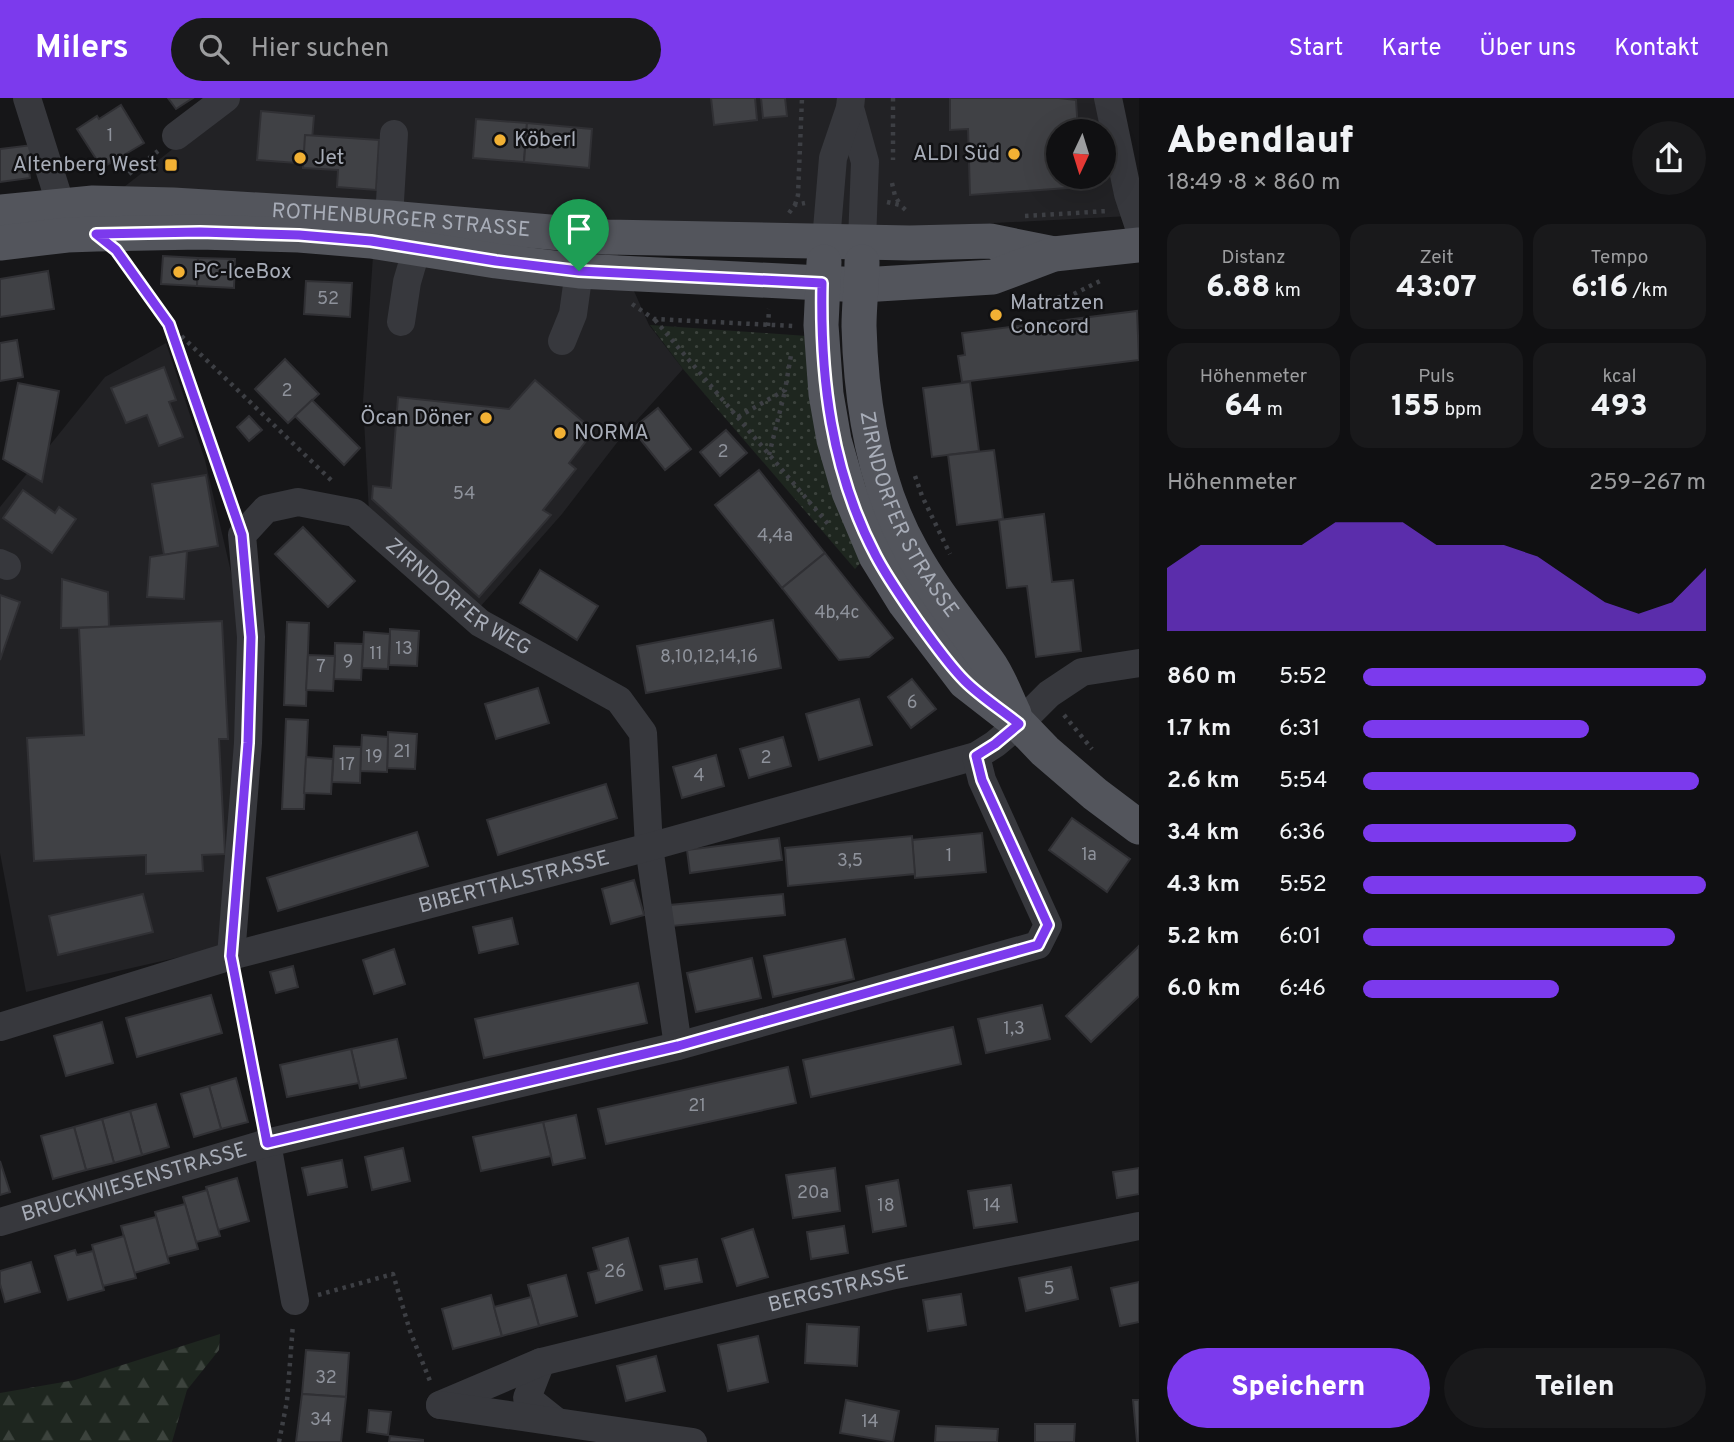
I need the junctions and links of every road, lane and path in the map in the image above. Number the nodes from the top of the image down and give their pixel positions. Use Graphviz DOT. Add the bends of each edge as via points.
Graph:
graph roads {
  1 [pos="27,98"];
  2 [pos="226,98"];
  3 [pos="802,98"];
  4 [pos="893,98"];
  5 [pos="1108,98"];
  6 [pos="850,103"];
  7 [pos="394,134"];
  8 [pos="176,136"];
  9 [pos="795,205"];
  10 [pos="900,205"];
  11 [pos="0,212"];
  12 [pos="83,214"];
  13 [pos="389,218"];
  14 [pos="1139,227"];
  15 [pos="826,241"];
  16 [pos="862,241"];
  17 [pos="0,243"];
  18 [pos="1139,245"];
  19 [pos="417,248"];
  20 [pos="1054,254"];
  21 [pos="579,271"];
  22 [pos="822,283"];
  23 [pos="862,285"];
  24 [pos="769,307"];
  25 [pos="654,319"];
  26 [pos="401,322"];
  27 [pos="169,324"];
  28 [pos="768,326"];
  29 [pos="789,326"];
  30 [pos="789,336"];
  31 [pos="562,341"];
  32 [pos="790,347"];
  33 [pos="785,390"];
  34 [pos="737,417"];
  35 [pos="769,455"];
  36 [pos="914,474"];
  37 [pos="355,513"];
  38 [pos="831,528"];
  39 [pos="242,535"];
  40 [pos="953,558"];
  41 [pos="1139,663"];
  42 [pos="1049,694"];
  43 [pos="1019,724"];
  44 [pos="1094,752"];
  45 [pos="976,756"];
  46 [pos="1139,827"];
  47 [pos="649,847"];
  48 [pos="231,956"];
  49 [pos="0,1027"];
  50 [pos="678,1046"];
  51 [pos="267,1143"];
  52 [pos="0,1223"];
  53 [pos="1139,1226"];
  54 [pos="295,1301"];
  55 [pos="541,1362"];
  56 [pos="440,1405"];
  57 [pos="558,1423"];
  58 [pos="279,1442"];
  59 [pos="693,1442"];
  1 -- 12 [label="street"];
  2 -- 8 [label="street"];
  3 -- 9 [label="path"];
  4 -- 10 [label="path" via="892,184"];
  5 -- 14 [label="street"];
  6 -- 15 [label="street" via="833,158"];
  6 -- 16 [label="street" via="865,162"];
  7 -- 13 [label="street"];
  8 -- 12 [label="path"];
  11 -- 12 [label="main road, ROTHENBURGER STRASSE"];
  12 -- 13 [label="main road, ROTHENBURGER STRASSE" via="173,205"];
  12 -- 17 [label="main road, ROTHENBURGER STRASSE" via="67,235"];
  12 -- 19 [label="main road, ROTHENBURGER STRASSE" via="200,232 299,235"];
  12 -- 27 [label="path" via="116,250"];
  13 -- 15 [label="main road, ROTHENBURGER STRASSE" via="607,237"];
  15 -- 16 [label="main road, ROTHENBURGER STRASSE"];
  15 -- 22 [label="main road, ZIRNDORFER STRASSE"];
  16 -- 20 [label="main road, ROTHENBURGER STRASSE" via="990,242"];
  16 -- 23 [label="main road, ZIRNDORFER STRASSE"];
  18 -- 20 [label="main road, ROTHENBURGER STRASSE"];
  19 -- 21 [label="main road, ROTHENBURGER STRASSE"];
  19 -- 26 [label="street"];
  20 -- 23 [label="main road, ROTHENBURGER STRASSE" via="993,277"];
  21 -- 22 [label="main road, ROTHENBURGER STRASSE"];
  21 -- 31 [label="street" via="571,324"];
  22 -- 23 [label="main road, ROTHENBURGER STRASSE"];
  22 -- 43 [label="main road, ZIRNDORFER STRASSE" via="821,339 834,440 849,492 876,556 912,613 965,681"];
  23 -- 43 [label="main road, ZIRNDORFER STRASSE" via="860,339 869,422 893,513 936,591 989,664"];
  24 -- 28 [label="path"];
  25 -- 34 [label="path"];
  27 -- 37 [label="path" via="334,483"];
  27 -- 39 [label="path"];
  29 -- 30 [label="path"];
  32 -- 33 [label="path"];
  33 -- 34 [label="path"];
  33 -- 35 [label="path"];
  34 -- 35 [label="path"];
  35 -- 38 [label="path"];
  36 -- 40 [label="path"];
  37 -- 39 [label="street" via="298,502 266,509"];
  37 -- 47 [label="street, ZIRNDORFER WEG" via="481,623 619,700 643,733"];
  39 -- 48 [label="street" via="251,637 248,743"];
  41 -- 42 [label="street, BIBERTTALSTRASSE" via="1082,672"];
  42 -- 43 [label="street, BIBERTTALSTRASSE"];
  42 -- 44 [label="path"];
  43 -- 45 [label="street, BIBERTTALSTRASSE"];
  43 -- 46 [label="main road, ZIRNDORFER STRASSE" via="1045,751"];
  45 -- 47 [label="street, BIBERTTALSTRASSE"];
  45 -- 50 [label="street, BRUCKWIESENSTRASSE" via="982,780 1048,925 1038,945"];
  47 -- 48 [label="street, BIBERTTALSTRASSE"];
  47 -- 50 [label="street, ZIRNDORFER WEG"];
  48 -- 49 [label="street, BIBERTTALSTRASSE"];
  48 -- 51 [label="path, BRUCKWIESENSTRASSE"];
  50 -- 51 [label="street, BRUCKWIESENSTRASSE"];
  51 -- 52 [label="street, BRUCKWIESENSTRASSE"];
  51 -- 54 [label="street"];
  53 -- 55 [label="street, BERGSTRASSE" via="882,1278"];
  54 -- 56 [label="path" via="393,1274"];
  54 -- 58 [label="path"];
  55 -- 56 [label="street, BERGSTRASSE"];
  55 -- 57 [label="street" via="527,1398"];
  56 -- 57 [label="street"];
  57 -- 59 [label="street"];
}
